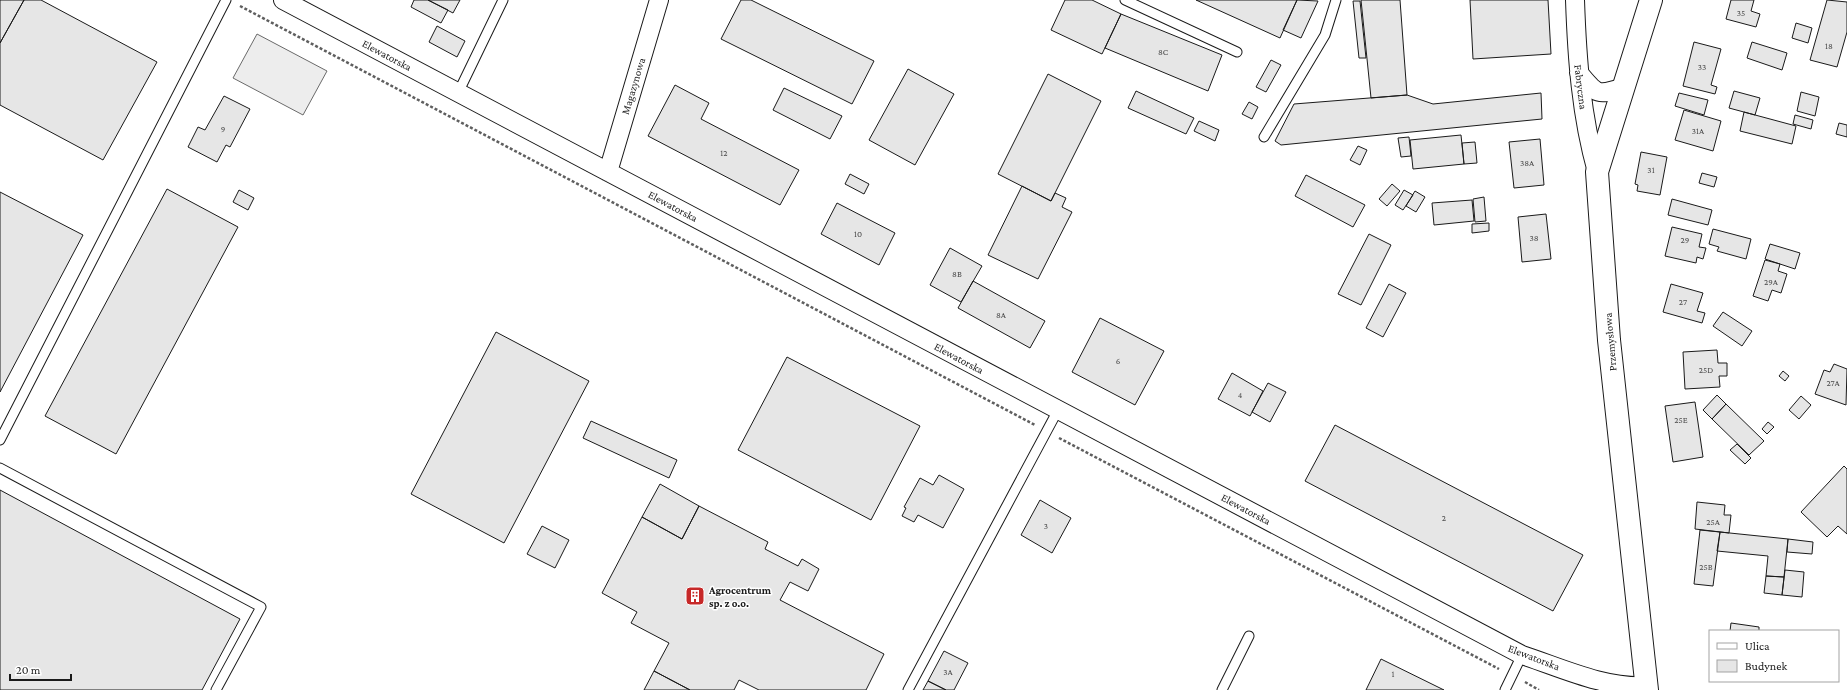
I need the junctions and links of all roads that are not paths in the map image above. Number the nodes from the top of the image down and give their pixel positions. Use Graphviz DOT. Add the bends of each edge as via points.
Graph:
graph roads {
  1 [pos="226,0"];
  2 [pos="283,0"];
  3 [pos="503,0"];
  4 [pos="659,0"];
  5 [pos="1125,0"];
  6 [pos="1336,0"];
  7 [pos="1575,0"];
  8 [pos="1651,0"];
  9 [pos="1237,52"];
  10 [pos="1579,73"];
  11 [pos="1624,87"];
  12 [pos="458,93"];
  13 [pos="1264,137"];
  14 [pos="608,172"];
  15 [pos="1597,172"];
  16 [pos="1058,410"];
  17 [pos="0,440"];
  18 [pos="0,468"];
  19 [pos="1249,636"];
  20 [pos="1522,655"];
  21 [pos="1646,688"];
  22 [pos="216,690"];
  23 [pos="908,690"];
  24 [pos="1222,690"];
  25 [pos="1505,690"];
  1 -- 17 [label="lane"];
  2 -- 12 [label="street, Elewatorska"];
  3 -- 12 [label="lane"];
  4 -- 14 [label="street, Magazynowa"];
  5 -- 9 [label="lane"];
  6 -- 13 [label="lane" via="1325,35"];
  7 -- 10 [label="street, Fabryczna"];
  8 -- 11 [label="street, Przemysłowa"];
  10 -- 11 [label="street" via="1593,90 1604,94"];
  10 -- 15 [label="street, Fabryczna" via="1588,140"];
  11 -- 15 [label="street, Przemysłowa"];
  12 -- 14 [label="street, Elewatorska"];
  14 -- 16 [label="street, Elewatorska"];
  15 -- 21 [label="street, Przemysłowa" via="1609,340"];
  16 -- 20 [label="street, Elewatorska"];
  16 -- 23 [label="lane"];
  18 -- 22 [label="lane" via="261,607"];
  19 -- 24 [label="lane"];
  20 -- 21 [label="street, Elewatorska" via="1612,685"];
  20 -- 25 [label="lane"];
}
